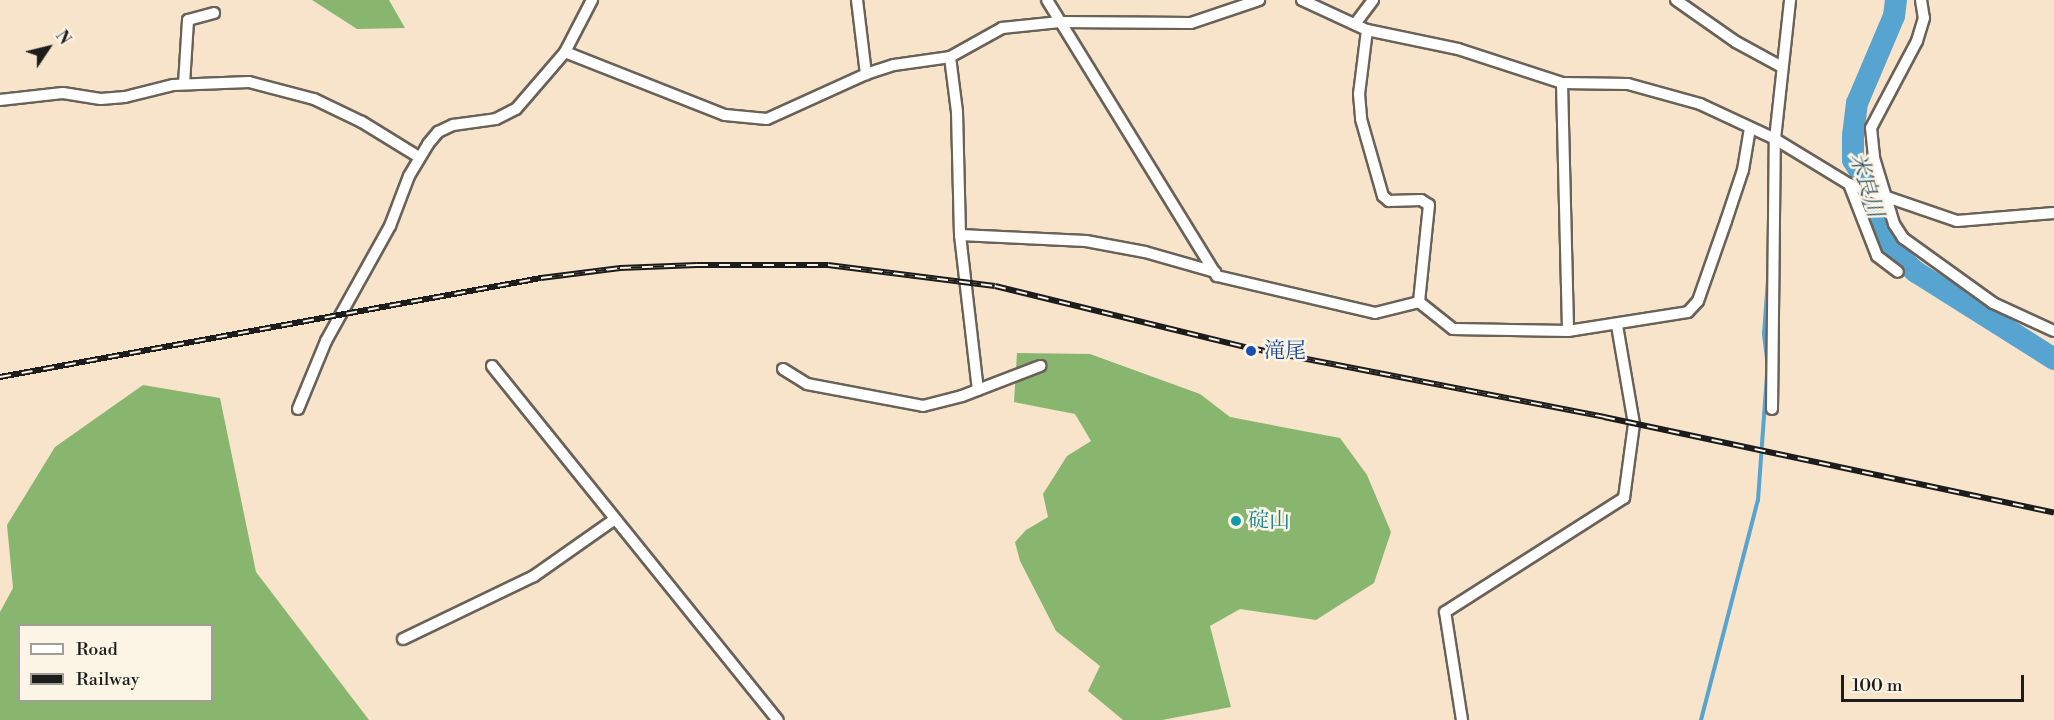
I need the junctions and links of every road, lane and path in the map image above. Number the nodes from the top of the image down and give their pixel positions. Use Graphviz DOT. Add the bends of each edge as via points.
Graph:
graph roads {
  1 [pos="591,0"];
  2 [pos="856,0"];
  3 [pos="1047,0"];
  4 [pos="1259,0"];
  5 [pos="1302,0"];
  6 [pos="1372,0"];
  7 [pos="1676,0"];
  8 [pos="1790,0"];
  9 [pos="1921,0"];
  10 [pos="214,13"];
  11 [pos="1060,22"];
  12 [pos="1355,24"];
  13 [pos="1367,30"];
  14 [pos="566,52"];
  15 [pos="950,57"];
  16 [pos="1780,66"];
  17 [pos="866,74"];
  18 [pos="1562,83"];
  19 [pos="184,84"];
  20 [pos="0,93"];
  21 [pos="0,100"];
  22 [pos="1750,128"];
  23 [pos="1775,139"];
  24 [pos="419,157"];
  25 [pos="1849,184"];
  26 [pos="1889,200"];
  27 [pos="2054,213"];
  28 [pos="960,235"];
  29 [pos="1215,272"];
  30 [pos="1898,272"];
  31 [pos="1419,302"];
  32 [pos="1617,326"];
  33 [pos="1568,331"];
  34 [pos="2054,332"];
  35 [pos="492,366"];
  36 [pos="1040,366"];
  37 [pos="783,369"];
  38 [pos="978,390"];
  39 [pos="298,409"];
  40 [pos="1772,409"];
  41 [pos="615,519"];
  42 [pos="403,639"];
  43 [pos="778,720"];
  44 [pos="1462,720"];
  1 -- 14 [label="street"];
  2 -- 17 [label="street"];
  3 -- 11 [label="street"];
  4 -- 11 [label="street" via="1191,23"];
  5 -- 12 [label="street"];
  6 -- 12 [label="street"];
  7 -- 16 [label="street" via="1726,36"];
  8 -- 16 [label="street"];
  9 -- 26 [label="street" via="1924,18 1917,41 1871,128 1874,158"];
  10 -- 19 [label="street" via="188,20"];
  11 -- 15 [label="street" via="1002,28"];
  11 -- 29 [label="street"];
  12 -- 13 [label="street"];
  13 -- 18 [label="street" via="1458,50"];
  13 -- 31 [label="street" via="1359,94 1361,119 1383,196 1389,201 1421,200 1429,205"];
  14 -- 17 [label="street" via="725,115 767,119"];
  14 -- 24 [label="street" via="507,116 438,132"];
  15 -- 17 [label="street" via="894,65"];
  15 -- 28 [label="street" via="957,112"];
  16 -- 23 [label="street"];
  18 -- 22 [label="street" via="1628,84 1700,104"];
  18 -- 33 [label="street"];
  19 -- 21 [label="street" via="101,99 63,93"];
  19 -- 24 [label="street" via="249,82 314,99 362,122"];
  20 -- 21 [label="street"];
  22 -- 23 [label="street"];
  22 -- 32 [label="street" via="1743,170 1698,301 1688,312"];
  23 -- 25 [label="street"];
  23 -- 40 [label="street"];
  24 -- 39 [label="street" via="390,226 319,356"];
  25 -- 26 [label="street"];
  25 -- 30 [label="street" via="1873,248"];
  26 -- 27 [label="street" via="1957,221"];
  26 -- 34 [label="street" via="1889,213 1903,238 1993,303"];
  28 -- 29 [label="street" via="1086,242 1145,252"];
  28 -- 38 [label="street"];
  29 -- 31 [label="street" via="1217,276 1365,312 1386,312"];
  31 -- 33 [label="street" via="1452,329"];
  32 -- 33 [label="street"];
  32 -- 44 [label="street" via="1634,424 1624,498 1445,612"];
  35 -- 41 [label="street"];
  36 -- 38 [label="street"];
  37 -- 38 [label="street" via="807,384 922,406"];
  41 -- 42 [label="street" via="534,576"];
  41 -- 43 [label="street"];
}
